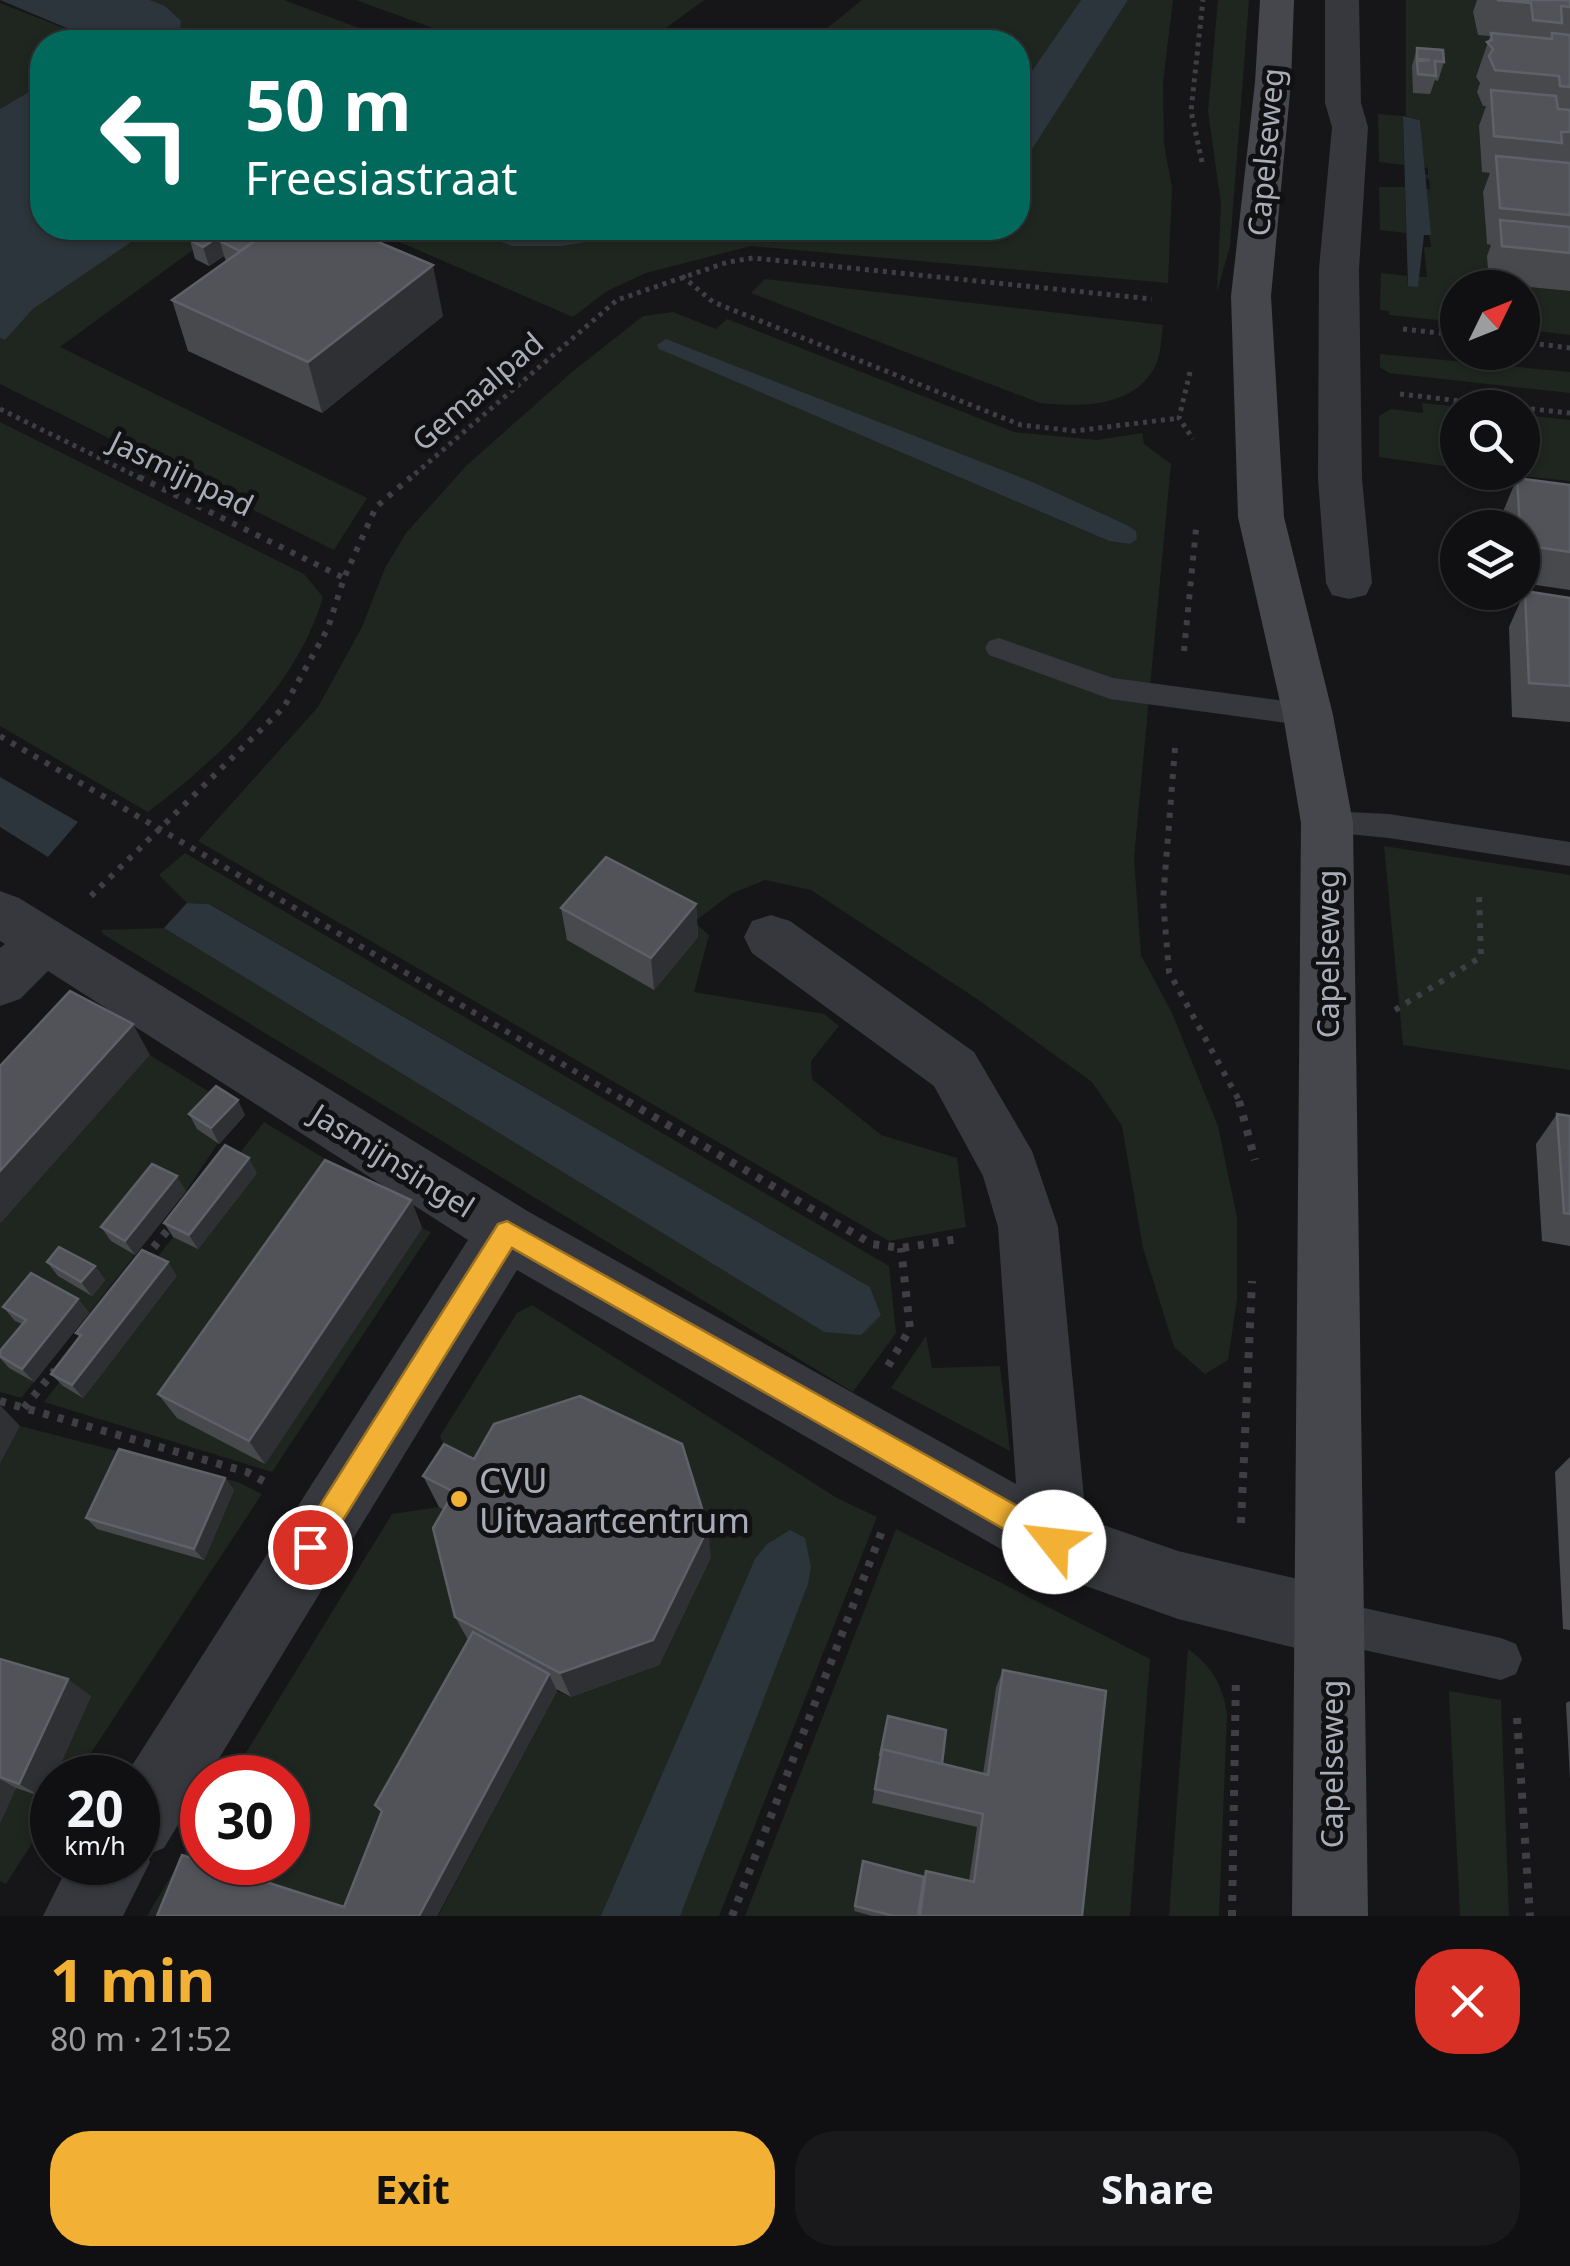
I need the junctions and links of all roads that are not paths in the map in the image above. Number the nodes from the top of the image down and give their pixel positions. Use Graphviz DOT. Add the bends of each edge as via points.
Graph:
graph roads {
  1 [pos="1277,0"];
  2 [pos="1342,0"];
  3 [pos="1350,583"];
  4 [pos="999,648"];
  5 [pos="1308,715"];
  6 [pos="1326,824"];
  7 [pos="1570,854"];
  8 [pos="22,927"];
  9 [pos="771,937"];
  10 [pos="0,984"];
  11 [pos="507,1232"];
  12 [pos="1054,1542"];
  13 [pos="1332,1622"];
  14 [pos="1502,1659"];
  15 [pos="160,1787"];
  16 [pos="99,1885"];
  17 [pos="81,1916"];
  18 [pos="1330,1916"];
  1 -- 5 [label="main road, Capelseweg" via="1251,296 1261,518"];
  2 -- 3 [label="street" via="1350,144 1340,269 1340,478"];
  4 -- 5 [label="lane" via="1110,688"];
  5 -- 6 [label="main road, Capelseweg"];
  6 -- 7 [label="lane" via="1388,826"];
  6 -- 13 [label="main road, Capelseweg"];
  8 -- 10 [label="street"];
  8 -- 11 [label="street, Jasmijnsingel"];
  9 -- 12 [label="street" via="954,1070 1011,1170 1028,1227"];
  11 -- 12 [label="street, Jasmijnsingel"];
  11 -- 15 [label="street"];
  12 -- 13 [label="street, Jasmijnsingel" via="1178,1586"];
  13 -- 14 [label="lane"];
  13 -- 18 [label="main road, Capelseweg"];
  16 -- 17 [label="street"];
}
